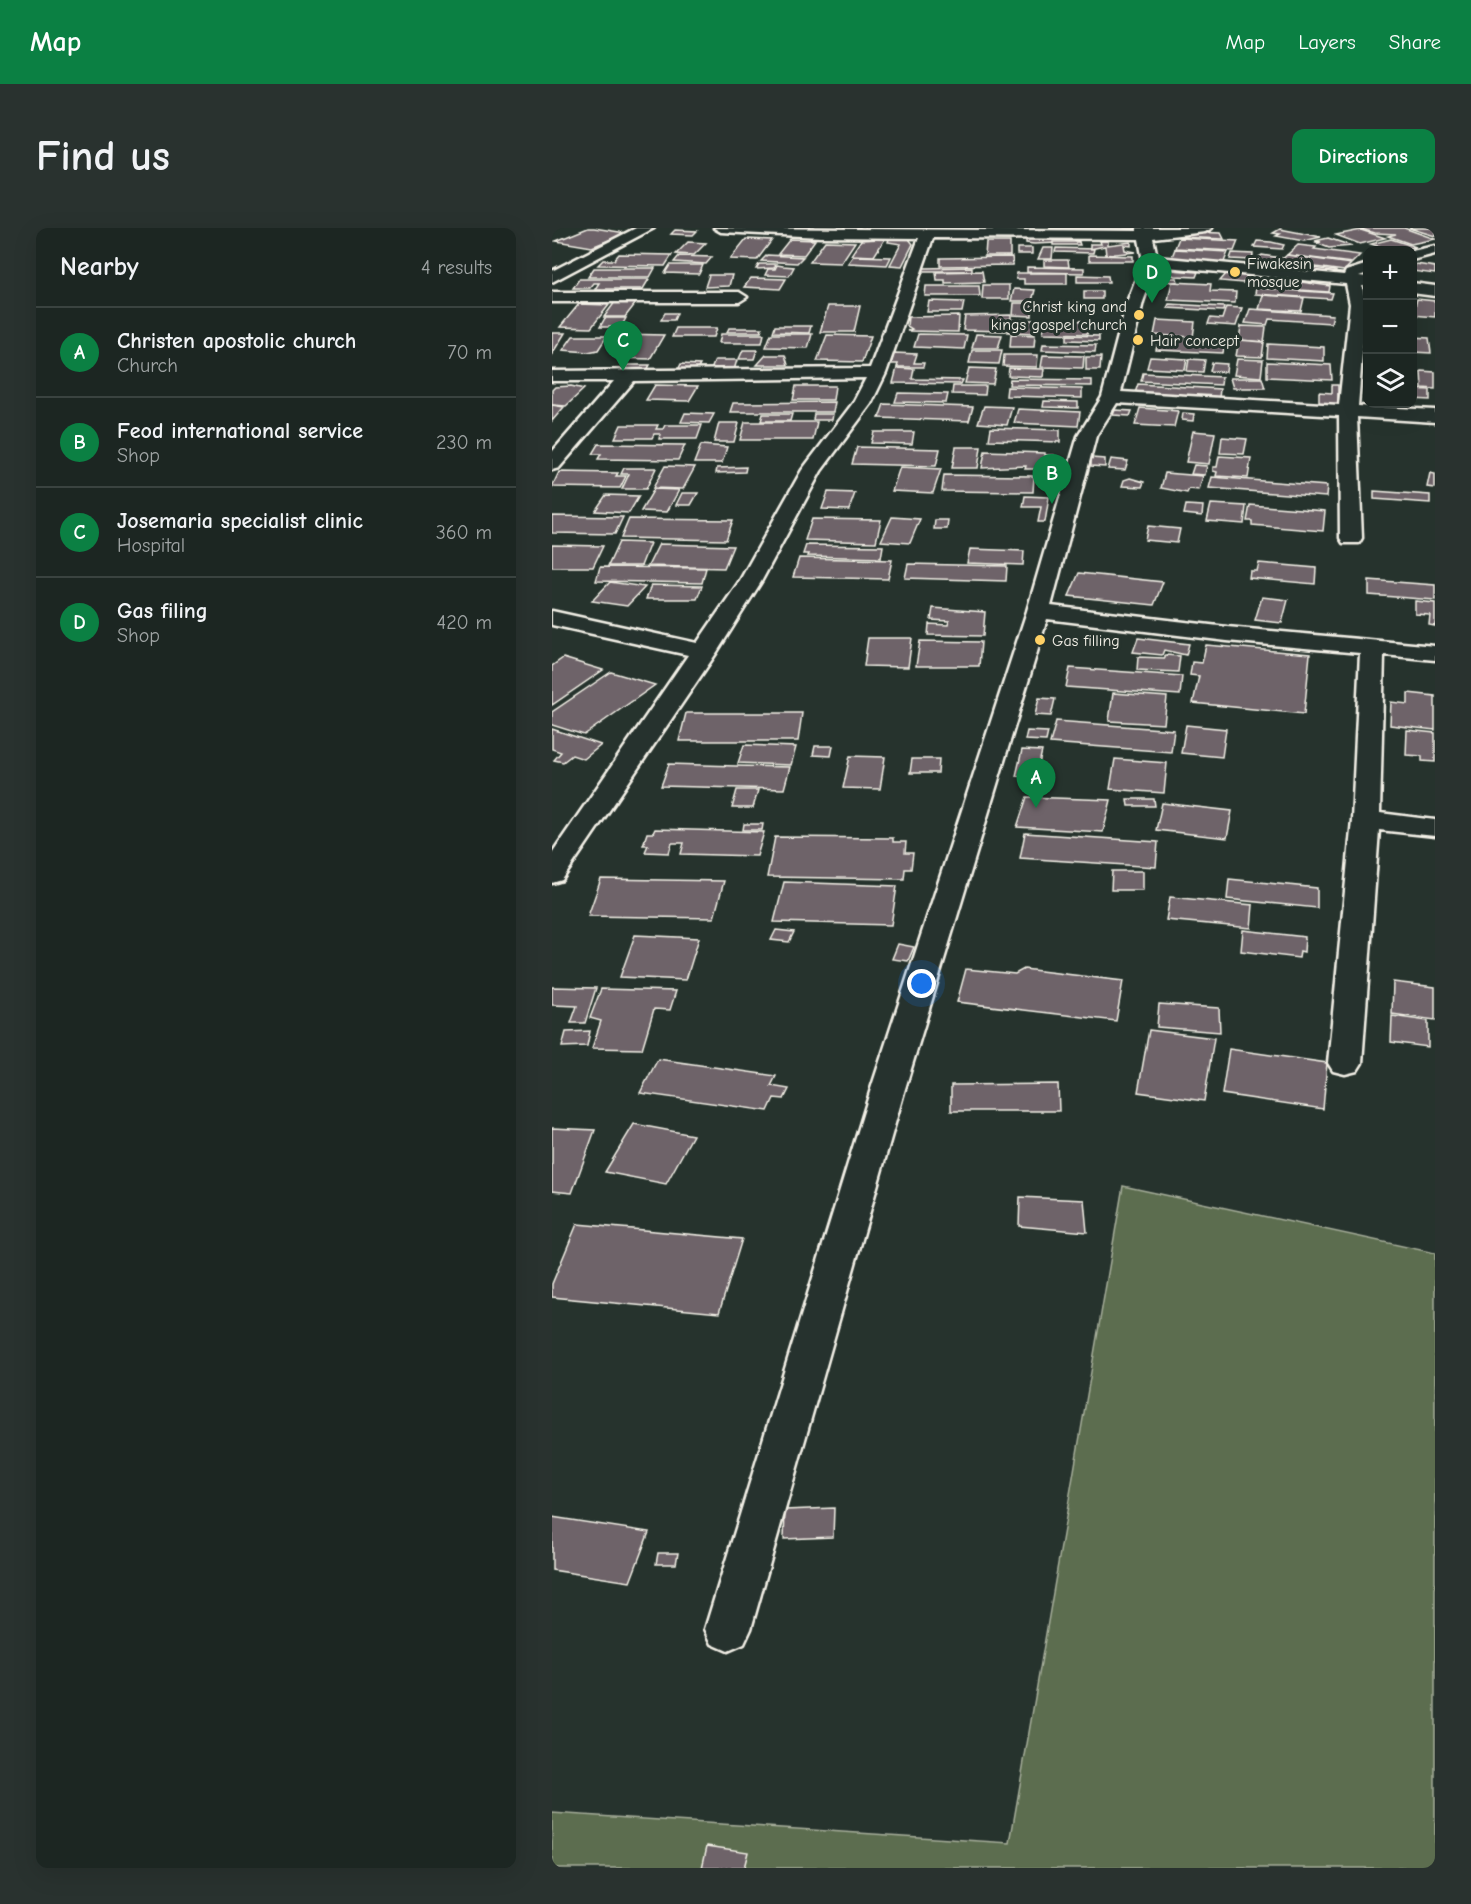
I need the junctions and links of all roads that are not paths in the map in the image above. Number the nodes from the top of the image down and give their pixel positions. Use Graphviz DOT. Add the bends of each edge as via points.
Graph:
graph roads {
  1 [pos="647,228"];
  2 [pos="721,228"];
  3 [pos="1205,228"];
  4 [pos="965,230"];
  5 [pos="928,233"];
  6 [pos="1146,241"];
  7 [pos="1435,250"];
  8 [pos="1417,255"];
  9 [pos="1363,270"];
  10 [pos="552,277"];
  11 [pos="1360,281"];
  12 [pos="1417,289"];
  13 [pos="1435,291"];
  14 [pos="552,297"];
  15 [pos="739,297"];
  16 [pos="877,373"];
  17 [pos="628,375"];
  18 [pos="552,376"];
  19 [pos="1111,397"];
  20 [pos="1348,410"];
  21 [pos="1435,416"];
  22 [pos="552,464"];
  23 [pos="1352,538"];
  24 [pos="1038,611"];
  25 [pos="552,618"];
  26 [pos="1372,647"];
  27 [pos="705,652"];
  28 [pos="1435,653"];
  29 [pos="1366,820"];
  30 [pos="1435,828"];
  31 [pos="554,865"];
  32 [pos="1345,1063"];
  33 [pos="728,1629"];
  1 -- 10 [label="street"];
  2 -- 5 [label="street"];
  3 -- 6 [label="street"];
  4 -- 5 [label="street"];
  4 -- 6 [label="street"];
  5 -- 16 [label="street"];
  6 -- 11 [label="street"];
  6 -- 19 [label="street" via="1136,302"];
  7 -- 8 [label="street"];
  9 -- 11 [label="street" via="1351,274"];
  11 -- 20 [label="street"];
  12 -- 13 [label="street"];
  14 -- 15 [label="street"];
  16 -- 17 [label="street"];
  16 -- 27 [label="street" via="862,404 812,470 750,582"];
  17 -- 18 [label="street"];
  17 -- 22 [label="street"];
  19 -- 20 [label="street"];
  19 -- 24 [label="street" via="1088,436"];
  20 -- 21 [label="street"];
  20 -- 23 [label="street"];
  24 -- 26 [label="street"];
  24 -- 33 [label="street" via="887,1092"];
  25 -- 27 [label="street"];
  26 -- 28 [label="street"];
  26 -- 29 [label="street"];
  27 -- 31 [label="street"];
  29 -- 30 [label="street"];
  29 -- 32 [label="street"];
}
